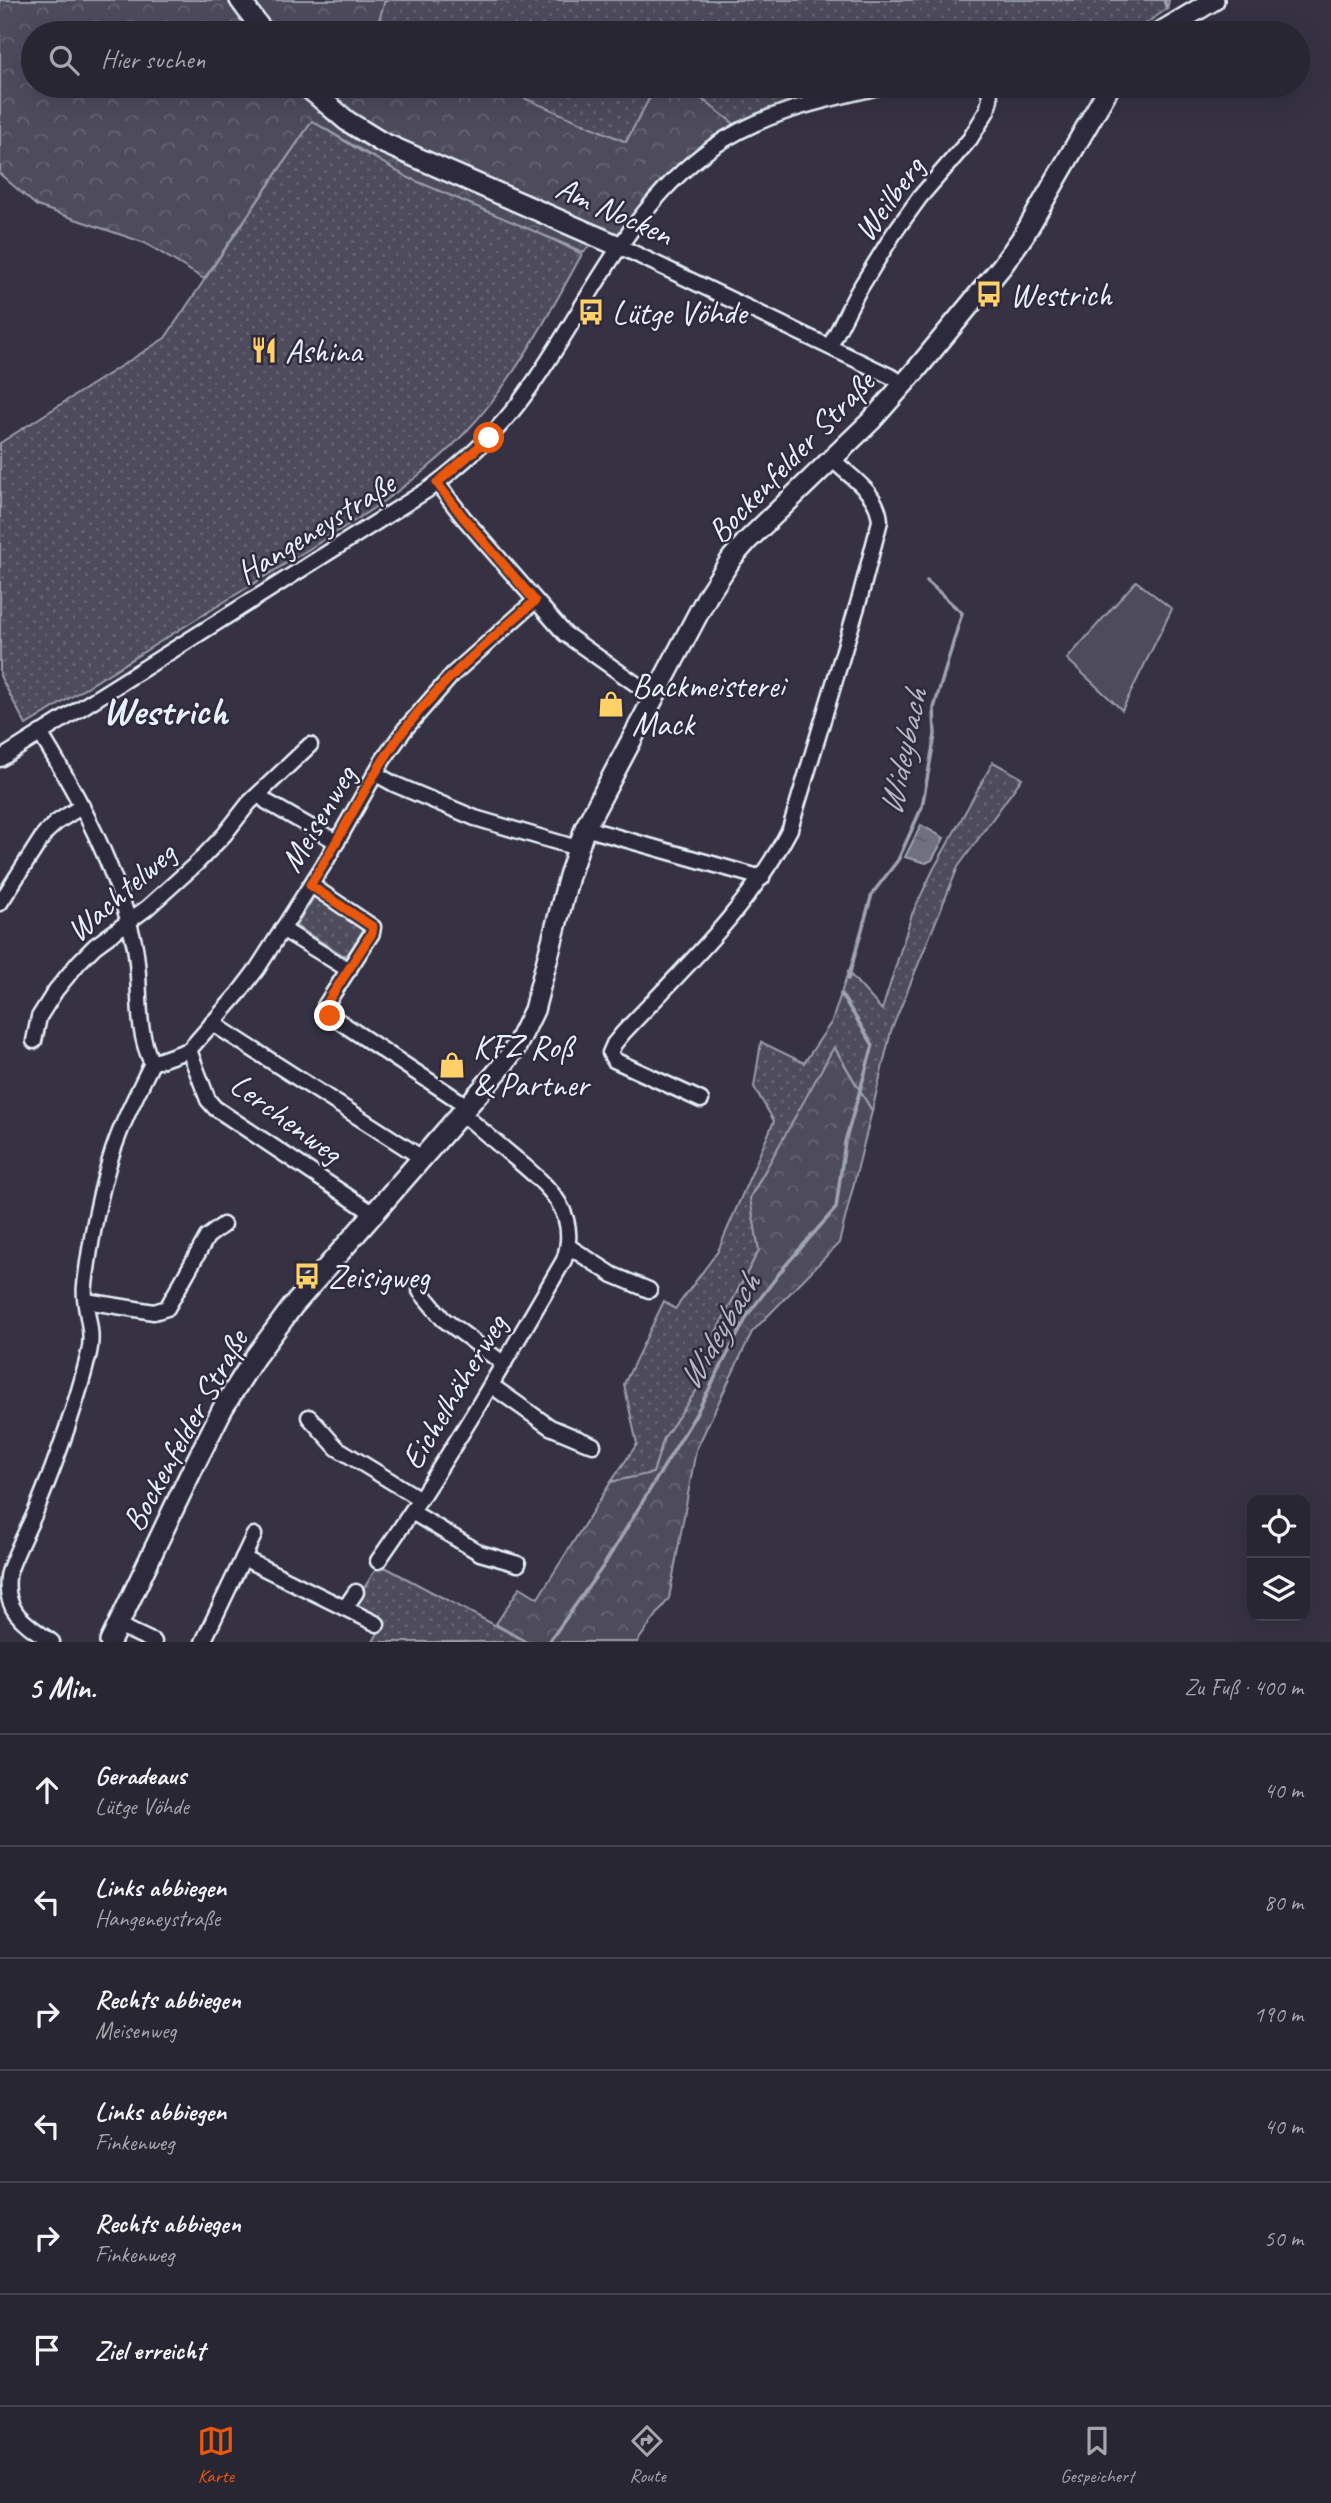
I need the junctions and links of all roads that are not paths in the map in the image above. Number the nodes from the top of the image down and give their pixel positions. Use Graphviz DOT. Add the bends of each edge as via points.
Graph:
graph roads {
  1 [pos="240,0"];
  2 [pos="1214,0"];
  3 [pos="255,21"];
  4 [pos="1179,21"];
  5 [pos="320,98"];
  6 [pos="834,98"];
  7 [pos="990,98"];
  8 [pos="1103,98"];
  9 [pos="621,247"];
  10 [pos="830,346"];
  11 [pos="903,386"];
  12 [pos="832,459"];
  13 [pos="437,483"];
  14 [pos="535,601"];
  15 [pos="653,696"];
  16 [pos="40,733"];
  17 [pos="310,745"];
  18 [pos="0,759"];
  19 [pos="376,774"];
  20 [pos="259,794"];
  21 [pos="82,806"];
  22 [pos="585,828"];
  23 [pos="337,842"];
  24 [pos="577,848"];
  25 [pos="762,878"];
  26 [pos="310,885"];
  27 [pos="0,903"];
  28 [pos="128,922"];
  29 [pos="282,929"];
  30 [pos="349,970"];
  31 [pos="212,1023"];
  32 [pos="34,1041"];
  33 [pos="189,1050"];
  34 [pos="152,1063"];
  35 [pos="701,1100"];
  36 [pos="464,1109"];
  37 [pos="422,1158"];
  38 [pos="374,1213"];
  39 [pos="223,1225"];
  40 [pos="568,1246"];
  41 [pos="649,1290"];
  42 [pos="420,1291"];
  43 [pos="86,1301"];
  44 [pos="504,1364"];
  45 [pos="492,1386"];
  46 [pos="309,1418"];
  47 [pos="593,1445"];
  48 [pos="416,1506"];
  49 [pos="254,1535"];
  50 [pos="243,1558"];
  51 [pos="378,1561"];
  52 [pos="518,1564"];
  53 [pos="4,1573"];
  54 [pos="356,1592"];
  55 [pos="345,1608"];
  56 [pos="377,1624"];
  57 [pos="114,1633"];
  58 [pos="52,1642"];
  59 [pos="153,1642"];
  60 [pos="203,1642"];
  1 -- 3 [label="main road"];
  2 -- 4 [label="main road"];
  5 -- 9 [label="main road, Am Nocken" via="381,142"];
  6 -- 9 [label="street" via="790,109 713,147 663,190"];
  7 -- 10 [label="street, Weilberg" via="970,139 894,233"];
  8 -- 11 [label="main road, Bockenfelder Straße" via="1011,254"];
  9 -- 10 [label="street, Am Nocken"];
  9 -- 13 [label="street" via="525,395 489,438"];
  10 -- 11 [label="street, Am Nocken"];
  11 -- 12 [label="main road, Bockenfelder Straße"];
  12 -- 15 [label="main road, Bockenfelder Straße" via="732,558"];
  12 -- 25 [label="street" via="873,497 880,521 802,795 790,829"];
  13 -- 14 [label="street, Hangeneystraße"];
  13 -- 16 [label="street, Hangeneystraße"];
  14 -- 15 [label="street, Hangeneystraße" via="565,634"];
  14 -- 19 [label="street, Meisenweg" via="453,674 405,729"];
  15 -- 22 [label="main road, Bockenfelder Straße"];
  16 -- 18 [label="street, Hangeneystraße"];
  16 -- 21 [label="street"];
  17 -- 20 [label="street, Wachtelweg"];
  19 -- 23 [label="street, Meisenweg"];
  19 -- 24 [label="street" via="475,818"];
  20 -- 23 [label="street"];
  20 -- 28 [label="street, Wachtelweg" via="197,863"];
  21 -- 27 [label="street" via="45,833"];
  21 -- 28 [label="street" via="109,863"];
  22 -- 24 [label="main road, Bockenfelder Straße"];
  22 -- 25 [label="street"];
  23 -- 26 [label="street, Meisenweg"];
  24 -- 36 [label="main road, Bockenfelder Straße" via="534,1010 516,1047"];
  25 -- 35 [label="street" via="610,1053 614,1060"];
  26 -- 29 [label="street, Meisenweg"];
  26 -- 30 [label="street" via="373,927"];
  28 -- 32 [label="street, Wachtelweg" via="95,946 67,975 39,1017"];
  28 -- 34 [label="street" via="135,945 144,1047"];
  29 -- 30 [label="street"];
  29 -- 31 [label="street, Meisenweg"];
  30 -- 36 [label="street" via="325,1012"];
  31 -- 33 [label="street, Meisenweg"];
  31 -- 37 [label="street"];
  33 -- 34 [label="street"];
  33 -- 38 [label="street, Lerchenweg" via="215,1108"];
  34 -- 43 [label="street" via="110,1160 84,1288"];
  36 -- 37 [label="main road, Bockenfelder Straße"];
  36 -- 40 [label="street" via="554,1194 567,1225"];
  37 -- 38 [label="main road, Bockenfelder Straße"];
  38 -- 57 [label="main road, Bockenfelder Straße" via="293,1306 223,1408"];
  39 -- 43 [label="street" via="207,1237 167,1308 154,1312"];
  40 -- 41 [label="street" via="613,1275"];
  40 -- 44 [label="street, Eichelhäherweg"];
  42 -- 44 [label="street" via="443,1319"];
  43 -- 53 [label="street" via="91,1325 87,1359 57,1454"];
  44 -- 45 [label="street, Eichelhäherweg"];
  45 -- 47 [label="street" via="550,1427"];
  45 -- 48 [label="street, Eichelhäherweg"];
  46 -- 48 [label="street" via="337,1448"];
  48 -- 51 [label="street, Eichelhäherweg"];
  48 -- 52 [label="street" via="480,1553"];
  49 -- 50 [label="street"];
  50 -- 55 [label="street"];
  50 -- 60 [label="street"];
  53 -- 58 [label="street" via="13,1610"];
  54 -- 55 [label="street"];
  55 -- 56 [label="street"];
  57 -- 59 [label="street"];
}
